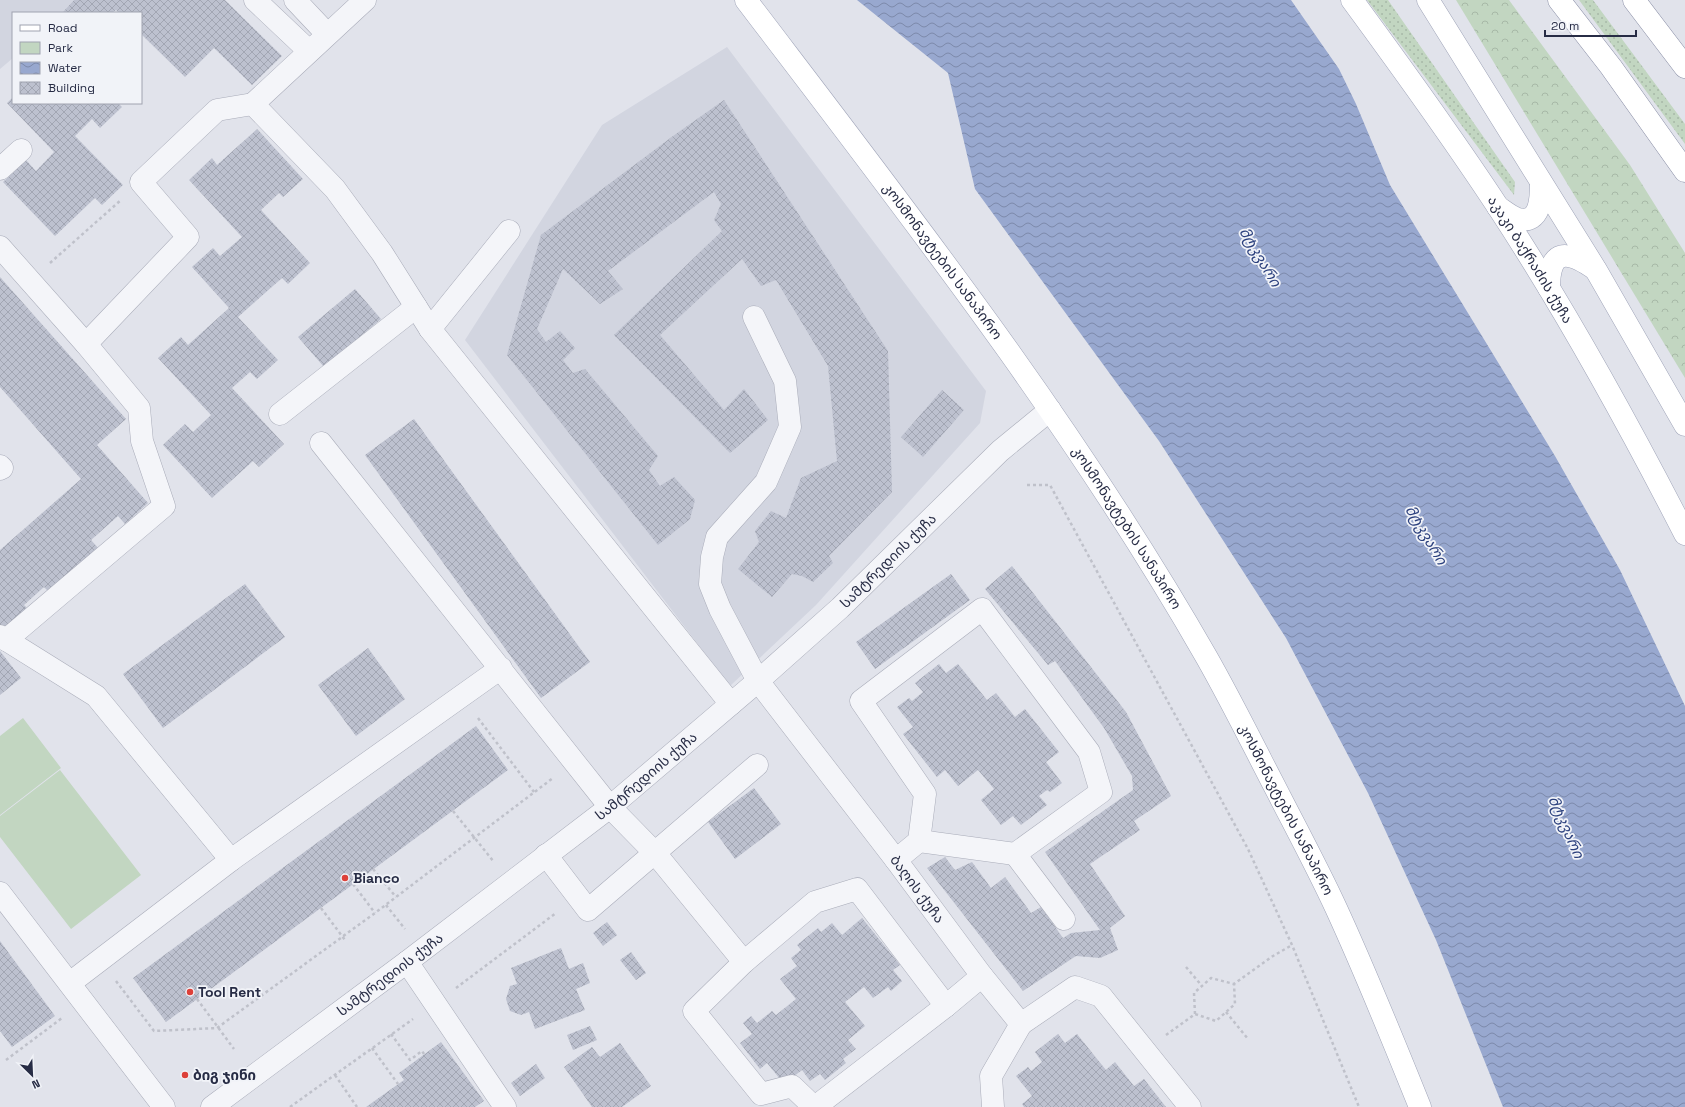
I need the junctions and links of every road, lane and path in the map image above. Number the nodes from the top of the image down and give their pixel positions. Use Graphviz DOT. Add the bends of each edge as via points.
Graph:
graph roads {
  1 [pos="255,0"];
  2 [pos="295,0"];
  3 [pos="746,0"];
  4 [pos="1352,0"];
  5 [pos="1428,0"];
  6 [pos="1559,0"];
  7 [pos="360,1"];
  8 [pos="1642,4"];
  9 [pos="327,34"];
  10 [pos="309,51"];
  11 [pos="1685,66"];
  12 [pos="253,104"];
  13 [pos="21,150"];
  14 [pos="0,169"];
  15 [pos="1685,171"];
  16 [pos="140,182"];
  17 [pos="1541,183"];
  18 [pos="1498,207"];
  19 [pos="509,231"];
  20 [pos="0,247"];
  21 [pos="1596,270"];
  22 [pos="30,281"];
  23 [pos="1549,288"];
  24 [pos="416,307"];
  25 [pos="754,317"];
  26 [pos="430,329"];
  27 [pos="86,344"];
  28 [pos="1050,410"];
  29 [pos="280,414"];
  30 [pos="1685,425"];
  31 [pos="321,443"];
  32 [pos="0,466"];
  33 [pos="0,469"];
  34 [pos="1027,485"];
  35 [pos="1685,534"];
  36 [pos="3,638"];
  37 [pos="501,668"];
  38 [pos="758,681"];
  39 [pos="462,696"];
  40 [pos="731,704"];
  41 [pos="574,762"];
  42 [pos="757,765"];
  43 [pos="534,792"];
  44 [pos="610,807"];
  45 [pos="453,811"];
  46 [pos="474,838"];
  47 [pos="919,841"];
  48 [pos="655,853"];
  49 [pos="1015,854"];
  50 [pos="546,855"];
  51 [pos="231,860"];
  52 [pos="896,860"];
  53 [pos="373,869"];
  54 [pos="510,883"];
  55 [pos="353,884"];
  56 [pos="0,893"];
  57 [pos="396,897"];
  58 [pos="386,904"];
  59 [pos="321,908"];
  60 [pos="375,913"];
  61 [pos="1064,919"];
  62 [pos="345,940"];
  63 [pos="1292,946"];
  64 [pos="414,957"];
  65 [pos="100,960"];
  66 [pos="744,962"];
  67 [pos="1186,967"];
  68 [pos="982,976"];
  69 [pos="70,983"];
  70 [pos="1234,984"];
  71 [pos="1202,986"];
  72 [pos="197,999"];
  73 [pos="84,1002"];
  74 [pos="946,1006"];
  75 [pos="1226,1012"];
  76 [pos="1196,1014"];
  77 [pos="1021,1024"];
  78 [pos="218,1028"];
  79 [pos="391,1034"];
  80 [pos="1248,1039"];
  81 [pos="372,1048"];
  82 [pos="234,1049"];
  83 [pos="1145,1051"];
  84 [pos="424,1054"];
  85 [pos="6,1060"];
  86 [pos="335,1075"];
  87 [pos="398,1084"];
  88 [pos="164,1107"];
  89 [pos="212,1107"];
  90 [pos="357,1107"];
  91 [pos="505,1107"];
  92 [pos="815,1107"];
  93 [pos="993,1107"];
  94 [pos="1190,1107"];
  95 [pos="1359,1107"];
  96 [pos="1420,1107"];
  1 -- 10 [label="street"];
  2 -- 9 [label="street"];
  3 -- 28 [label="main road, კოსმონავტების სანაპირო" via="874,168"];
  4 -- 18 [label="main road, აკაკი ბაქრაძის ქუჩა" via="1416,86"];
  5 -- 17 [label="main road"];
  6 -- 15 [label="main road" via="1611,67"];
  7 -- 9 [label="street"];
  8 -- 11 [label="main road"];
  9 -- 10 [label="street"];
  10 -- 12 [label="street"];
  12 -- 16 [label="street" via="217,110"];
  12 -- 24 [label="street" via="335,189 382,253"];
  13 -- 14 [label="street"];
  16 -- 22 [label="path"];
  16 -- 27 [label="street" via="188,237"];
  17 -- 18 [label="main road" via="1541,202 1532,217 1516,218"];
  17 -- 21 [label="main road"];
  18 -- 23 [label="main road, აკაკი ბაქრაძის ქუჩა"];
  19 -- 26 [label="street"];
  20 -- 22 [label="street"];
  21 -- 23 [label="main road" via="1572,256 1558,258 1549,272"];
  21 -- 30 [label="main road"];
  22 -- 27 [label="street"];
  23 -- 35 [label="main road, აკაკი ბაქრაძის ქუჩა"];
  24 -- 26 [label="street"];
  24 -- 29 [label="street"];
  25 -- 38 [label="street, ბაღის ქუჩა" via="786,381 790,428 766,482 717,537 710,584 720,609"];
  26 -- 40 [label="street"];
  27 -- 36 [label="street" via="139,408 142,441 164,506"];
  28 -- 38 [label="street, სამტრედიის ქუჩა" via="1000,451 840,608"];
  28 -- 96 [label="main road, კოსმონავტების სანაპირო" via="1152,565 1246,729 1336,907"];
  31 -- 37 [label="street"];
  32 -- 33 [label="street"];
  34 -- 63 [label="path" via="1050,485 1248,848"];
  36 -- 51 [label="street" via="96,696"];
  37 -- 39 [label="street"];
  37 -- 41 [label="street"];
  38 -- 40 [label="street, სამტრედიის ქუჩა"];
  38 -- 52 [label="street, ბაღის ქუჩა"];
  39 -- 43 [label="path"];
  39 -- 51 [label="street"];
  40 -- 44 [label="street, სამტრედიის ქუჩა"];
  41 -- 43 [label="path"];
  41 -- 44 [label="street"];
  42 -- 48 [label="street"];
  43 -- 46 [label="path"];
  44 -- 48 [label="street"];
  44 -- 50 [label="street, სამტრედიის ქუჩა"];
  45 -- 46 [label="path"];
  46 -- 54 [label="path"];
  46 -- 57 [label="path"];
  47 -- 49 [label="street"];
  47 -- 49 [label="street" via="924,794 861,701 982,609 1089,752 1101,792"];
  47 -- 52 [label="street"];
  48 -- 50 [label="street" via="588,910"];
  48 -- 66 [label="street"];
  49 -- 61 [label="street"];
  50 -- 54 [label="street, სამტრედიის ქუჩა"];
  51 -- 65 [label="street"];
  52 -- 68 [label="street, ბაღის ქუჩა"];
  53 -- 57 [label="path"];
  54 -- 64 [label="street, სამტრედიის ქუჩა"];
  55 -- 60 [label="path"];
  56 -- 69 [label="street"];
  57 -- 58 [label="path"];
  58 -- 60 [label="path"];
  58 -- 64 [label="path"];
  59 -- 62 [label="path"];
  60 -- 78 [label="path"];
  63 -- 70 [label="path" via="1273,956"];
  63 -- 95 [label="path"];
  64 -- 89 [label="street, სამტრედიის ქუჩა"];
  64 -- 91 [label="street"];
  65 -- 69 [label="street"];
  65 -- 78 [label="path" via="154,1031"];
  66 -- 74 [label="street" via="815,902 857,889"];
  66 -- 92 [label="street" via="694,1011 761,1094 792,1086"];
  67 -- 71 [label="path"];
  68 -- 74 [label="street"];
  68 -- 77 [label="street, ბაღის ქუჩა"];
  69 -- 73 [label="street"];
  70 -- 71 [label="path" via="1212,978"];
  70 -- 75 [label="path" via="1235,1004"];
  71 -- 76 [label="path" via="1194,993"];
  72 -- 78 [label="path"];
  73 -- 85 [label="path"];
  73 -- 88 [label="street"];
  74 -- 92 [label="street"];
  75 -- 76 [label="path" via="1216,1021"];
  75 -- 80 [label="path"];
  76 -- 83 [label="path"];
  77 -- 83 [label="street" via="1075,987 1101,996"];
  77 -- 93 [label="street" via="990,1076"];
  78 -- 82 [label="path"];
  79 -- 84 [label="path" via="410,1060 422,1051"];
  81 -- 87 [label="path"];
  83 -- 94 [label="street"];
  86 -- 90 [label="path"];
}
